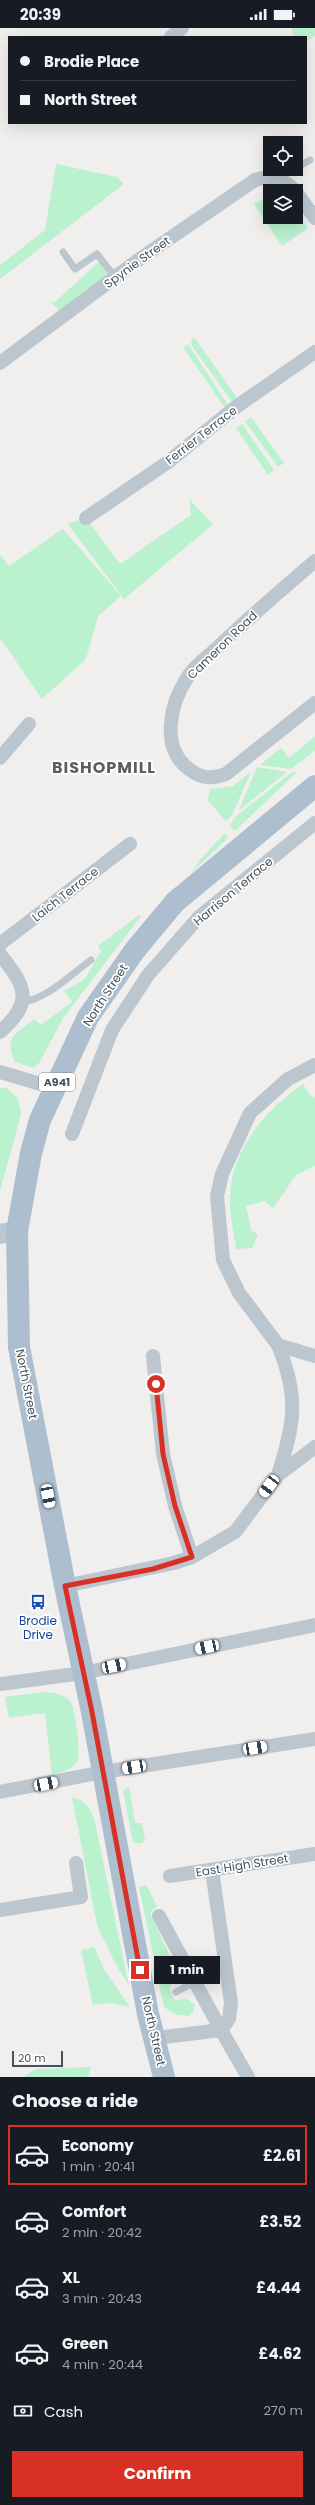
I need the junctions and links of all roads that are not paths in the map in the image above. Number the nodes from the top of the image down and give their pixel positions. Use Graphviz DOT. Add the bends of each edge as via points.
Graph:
graph roads {
  1 [pos="182,28"];
  2 [pos="172,36"];
  3 [pos="310,160"];
  4 [pos="303,164"];
  5 [pos="284,176"];
  6 [pos="281,180"];
  7 [pos="286,184"];
  8 [pos="303,202"];
  9 [pos="315,218"];
  10 [pos="63,252"];
  11 [pos="115,277"];
  12 [pos="315,352"];
  13 [pos="0,363"];
  14 [pos="86,518"];
  15 [pos="315,561"];
  16 [pos="315,703"];
  17 [pos="29,724"];
  18 [pos="0,758"];
  19 [pos="315,786"];
  20 [pos="315,823"];
  21 [pos="130,844"];
  22 [pos="0,944"];
  23 [pos="0,954"];
  24 [pos="91,960"];
  25 [pos="23,1002"];
  26 [pos="0,1032"];
  27 [pos="315,1066"];
  28 [pos="0,1072"];
  29 [pos="54,1088"];
  30 [pos="72,1134"];
  31 [pos="8,1232"];
  32 [pos="278,1345"];
  33 [pos="154,1356"];
  34 [pos="315,1356"];
  35 [pos="315,1447"];
  36 [pos="278,1474"];
  37 [pos="192,1557"];
  38 [pos="65,1586"];
  39 [pos="315,1625"];
  40 [pos="83,1673"];
  41 [pos="0,1684"];
  42 [pos="315,1739"];
  43 [pos="103,1772"];
  44 [pos="0,1792"];
  45 [pos="315,1854"];
  46 [pos="76,1863"];
  47 [pos="212,1870"];
  48 [pos="170,1876"];
  49 [pos="0,1910"];
  50 [pos="159,1916"];
  51 [pos="195,1982"];
  52 [pos="176,1992"];
  53 [pos="221,2030"];
  54 [pos="156,2038"];
  55 [pos="164,2077"];
  56 [pos="248,2077"];
  1 -- 2 [label="street"];
  3 -- 4 [label="lane"];
  5 -- 6 [label="lane"];
  6 -- 7 [label="street"];
  6 -- 11 [label="street, Spynie Street" via="264,177 255,180"];
  8 -- 9 [label="street"];
  10 -- 11 [label="lane" via="75,269 97,254"];
  11 -- 13 [label="street, Spynie Street"];
  12 -- 14 [label="street, Ferrier Terrace" via="236,407 168,462"];
  15 -- 16 [label="street, Cameron Road" via="239,626 187,677 174,703 171,721 174,753 187,768 198,775 211,778 226,774"];
  17 -- 18 [label="street"];
  19 -- 29 [label="main road, North Street / A941" via="175,902 135,950 88,1017"];
  20 -- 30 [label="street, Harrison Terrace" via="199,917 148,975 112,1030"];
  21 -- 22 [label="street, Laich Terrace"];
  23 -- 25 [label="street" via="22,985"];
  24 -- 25 [label="lane" via="44,994 34,1000"];
  25 -- 26 [label="street" via="9,1024"];
  27 -- 32 [label="street" via="288,1079 250,1113 222,1174 217,1196 223,1260 239,1294"];
  28 -- 29 [label="street"];
  29 -- 31 [label="main road, North Street / A941" via="40,1120"];
  31 -- 38 [label="main road, North Street / A941" via="19,1347"];
  32 -- 34 [label="street"];
  32 -- 36 [label="street" via="289,1372 293,1420"];
  33 -- 37 [label="street" via="163,1454 175,1506"];
  35 -- 36 [label="street"];
  36 -- 37 [label="street" via="235,1532"];
  37 -- 38 [label="street" via="153,1569"];
  38 -- 40 [label="main road, North Street / A941"];
  39 -- 40 [label="street"];
  40 -- 41 [label="street"];
  40 -- 43 [label="main road, North Street / A941"];
  42 -- 43 [label="street"];
  43 -- 44 [label="street"];
  43 -- 54 [label="main road, North Street / A941" via="148,2014"];
  45 -- 47 [label="street, East High Street"];
  46 -- 49 [label="street" via="81,1897"];
  47 -- 48 [label="street, East High Street"];
  47 -- 53 [label="street" via="230,2003 230,2019"];
  50 -- 51 [label="street"];
  51 -- 52 [label="lane"];
  51 -- 53 [label="street"];
  53 -- 54 [label="street"];
  53 -- 56 [label="street"];
  54 -- 55 [label="main road, North Street / A941"];
}
